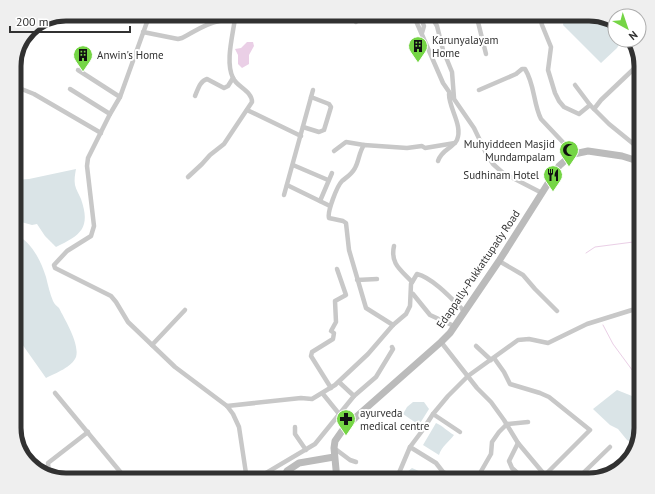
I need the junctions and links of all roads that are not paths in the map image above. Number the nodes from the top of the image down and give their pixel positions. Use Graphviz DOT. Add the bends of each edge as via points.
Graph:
graph roads {
  1 [pos="146,21"];
  2 [pos="218,21"];
  3 [pos="235,21"];
  4 [pos="416,21"];
  5 [pos="422,21"];
  6 [pos="434,21"];
  7 [pos="478,21"];
  8 [pos="541,21"];
  9 [pos="143,32"];
  10 [pos="422,33"];
  11 [pos="486,54"];
  12 [pos="634,69"];
  13 [pos="78,70"];
  14 [pos="233,78"];
  15 [pos="575,85"];
  16 [pos="70,88"];
  17 [pos="21,89"];
  18 [pos="313,90"];
  19 [pos="479,90"];
  20 [pos="449,94"];
  21 [pos="195,96"];
  22 [pos="120,97"];
  23 [pos="311,97"];
  24 [pos="454,98"];
  25 [pos="592,107"];
  26 [pos="247,110"];
  27 [pos="110,114"];
  28 [pos="303,126"];
  29 [pos="101,133"];
  30 [pos="301,136"];
  31 [pos="455,143"];
  32 [pos="634,144"];
  33 [pos="364,145"];
  34 [pos="334,151"];
  35 [pos="574,154"];
  36 [pos="634,160"];
  37 [pos="438,161"];
  38 [pos="293,165"];
  39 [pos="332,173"];
  40 [pos="188,177"];
  41 [pos="328,180"];
  42 [pos="287,185"];
  43 [pos="542,193"];
  44 [pos="284,195"];
  45 [pos="320,201"];
  46 [pos="330,206"];
  47 [pos="394,246"];
  48 [pos="499,261"];
  49 [pos="337,269"];
  50 [pos="377,279"];
  51 [pos="358,280"];
  52 [pos="412,282"];
  53 [pos="414,294"];
  54 [pos="185,310"];
  55 [pos="464,310"];
  56 [pos="634,310"];
  57 [pos="557,311"];
  58 [pos="393,325"];
  59 [pos="454,326"];
  60 [pos="441,342"];
  61 [pos="152,345"];
  62 [pos="476,346"];
  63 [pos="392,347"];
  64 [pos="492,359"];
  65 [pos="468,376"];
  66 [pos="339,382"];
  67 [pos="331,388"];
  68 [pos="55,393"];
  69 [pos="323,394"];
  70 [pos="354,396"];
  71 [pos="227,406"];
  72 [pos="361,412"];
  73 [pos="433,414"];
  74 [pos="340,415"];
  75 [pos="367,418"];
  76 [pos="528,422"];
  77 [pos="507,424"];
  78 [pos="295,427"];
  79 [pos="88,432"];
  80 [pos="460,432"];
  81 [pos="518,443"];
  82 [pos="410,447"];
  83 [pos="610,447"];
  84 [pos="334,448"];
  85 [pos="306,450"];
  86 [pos="334,457"];
  87 [pos="356,462"];
  88 [pos="49,469"];
  89 [pos="121,473"];
  90 [pos="246,473"];
  91 [pos="266,473"];
  92 [pos="286,473"];
  93 [pos="336,473"];
  94 [pos="398,473"];
  95 [pos="445,473"];
  96 [pos="480,473"];
  97 [pos="517,473"];
  98 [pos="543,473"];
  99 [pos="547,473"];
  100 [pos="583,473"];
  1 -- 9 [label="street"];
  2 -- 9 [label="street" via="202,26 182,38"];
  3 -- 14 [label="street" via="229,59"];
  4 -- 10 [label="street"];
  5 -- 10 [label="street" via="424,26"];
  6 -- 24 [label="street" via="452,72"];
  7 -- 11 [label="street"];
  8 -- 25 [label="street" via="551,47 548,70 550,80 559,101 564,107 579,114"];
  9 -- 22 [label="street"];
  10 -- 20 [label="street"];
  12 -- 25 [label="street"];
  13 -- 22 [label="street"];
  14 -- 21 [label="street" via="224,88 207,79 201,84"];
  14 -- 26 [label="street" via="252,99"];
  15 -- 25 [label="street"];
  16 -- 27 [label="street"];
  17 -- 29 [label="street"];
  18 -- 23 [label="street"];
  19 -- 35 [label="street" via="522,69 525,70 532,84 541,119"];
  20 -- 24 [label="street"];
  20 -- 31 [label="street" via="459,133"];
  22 -- 27 [label="street"];
  23 -- 28 [label="street"];
  23 -- 28 [label="street" via="330,104 331,107 324,130 319,132"];
  24 -- 43 [label="street" via="493,164 503,173"];
  25 -- 32 [label="street"];
  26 -- 30 [label="street"];
  26 -- 40 [label="street" via="224,144"];
  27 -- 29 [label="street"];
  28 -- 30 [label="street"];
  29 -- 61 [label="street" via="88,158 87,166 93,232 91,236 67,251 54,265 55,268 111,296 128,322"];
  30 -- 38 [label="street"];
  31 -- 33 [label="street" via="424,148"];
  31 -- 37 [label="street" via="440,155"];
  33 -- 34 [label="street" via="346,142"];
  33 -- 46 [label="street" via="355,169 342,181"];
  35 -- 36 [label="main road" via="588,151"];
  35 -- 43 [label="main road, Edappally-Pukkattupady Road" via="559,166"];
  38 -- 41 [label="street"];
  38 -- 42 [label="street"];
  39 -- 41 [label="street"];
  41 -- 45 [label="street"];
  42 -- 44 [label="street"];
  42 -- 45 [label="street"];
  43 -- 48 [label="main road, Edappally-Pukkattupady Road"];
  45 -- 46 [label="street"];
  46 -- 51 [label="street" via="329,218 346,224 349,250"];
  47 -- 52 [label="street" via="394,262"];
  48 -- 55 [label="main road, Edappally-Pukkattupady Road"];
  48 -- 57 [label="street" via="524,275"];
  49 -- 67 [label="street" via="346,295 335,301 336,322 331,331 334,333 333,339 312,352 311,356"];
  50 -- 51 [label="street"];
  51 -- 58 [label="street" via="366,308"];
  52 -- 55 [label="street" via="417,274 421,275"];
  52 -- 58 [label="street" via="409,310"];
  53 -- 59 [label="street" via="430,315"];
  54 -- 61 [label="street"];
  55 -- 59 [label="main road, Edappally-Pukkattupady Road"];
  56 -- 64 [label="street" via="598,320 548,343 518,340"];
  58 -- 66 [label="street"];
  59 -- 60 [label="main road, Edappally-Pukkattupady Road"];
  60 -- 65 [label="street"];
  60 -- 72 [label="main road, Edappally-Pukkattupady Road"];
  61 -- 71 [label="street" via="175,367"];
  62 -- 64 [label="street"];
  63 -- 70 [label="street" via="393,350 376,377"];
  64 -- 65 [label="street"];
  64 -- 99 [label="street" via="504,372 510,384 549,397 590,430"];
  65 -- 73 [label="street"];
  65 -- 77 [label="street"];
  66 -- 67 [label="street"];
  66 -- 70 [label="street"];
  67 -- 69 [label="street"];
  68 -- 79 [label="street"];
  69 -- 71 [label="street" via="312,399"];
  69 -- 74 [label="street"];
  70 -- 74 [label="street"];
  71 -- 90 [label="street" via="239,427"];
  72 -- 75 [label="street"];
  72 -- 84 [label="main road, Edappally-Pukkattupady Road" via="342,431"];
  73 -- 80 [label="street"];
  73 -- 82 [label="street"];
  74 -- 85 [label="street" via="315,444"];
  76 -- 77 [label="street"];
  77 -- 81 [label="street"];
  77 -- 96 [label="street" via="493,439 491,454"];
  78 -- 85 [label="street" via="295,434"];
  79 -- 88 [label="street" via="48,463"];
  79 -- 89 [label="street"];
  81 -- 97 [label="street" via="509,461"];
  81 -- 98 [label="street"];
  82 -- 94 [label="street"];
  82 -- 95 [label="street" via="436,463"];
  83 -- 100 [label="street"];
  84 -- 86 [label="main road, Edappally-Pukkattupady Road"];
  84 -- 87 [label="street"];
  85 -- 91 [label="street"];
  86 -- 92 [label="main road" via="300,463"];
  86 -- 93 [label="main road, Edappally-Pukkattupady Road"];
}
